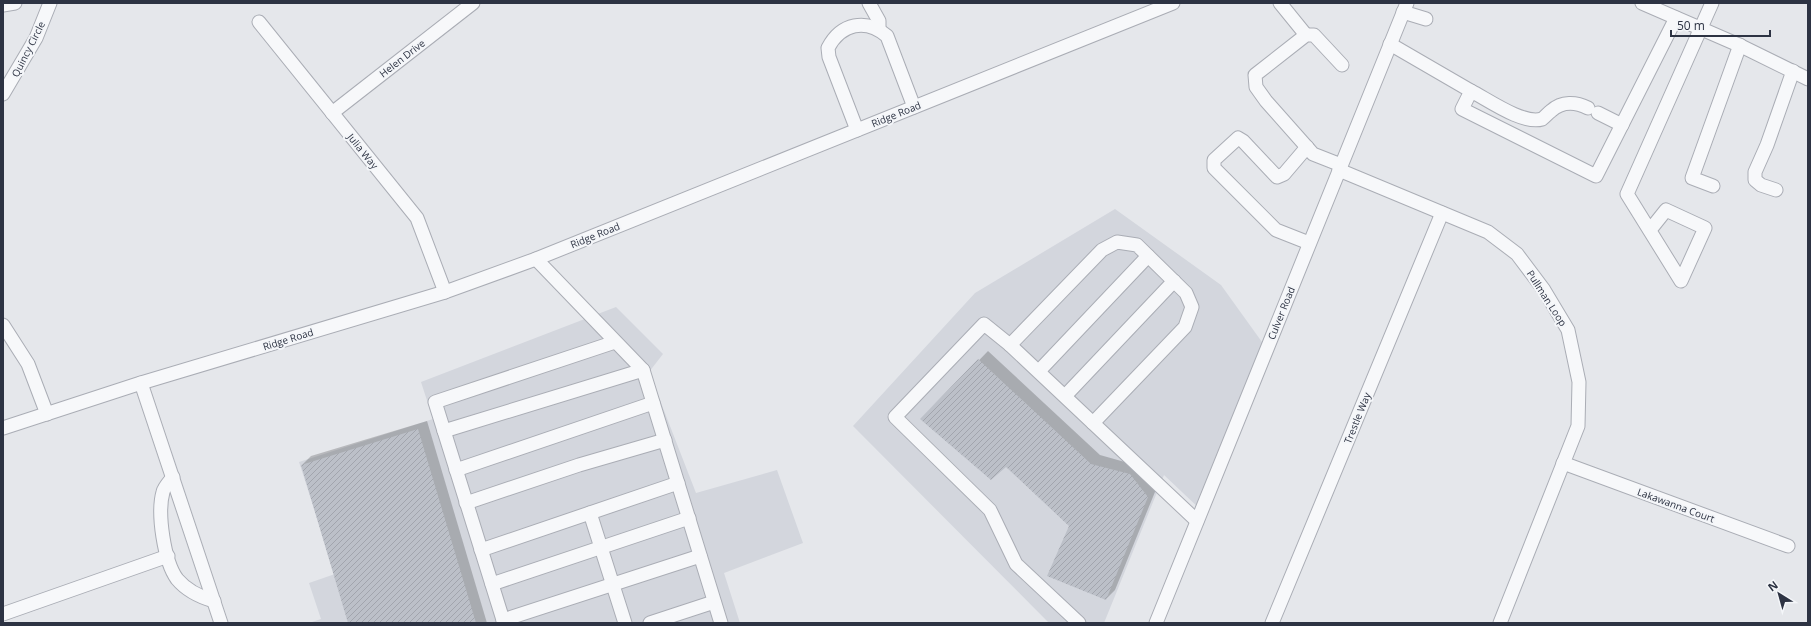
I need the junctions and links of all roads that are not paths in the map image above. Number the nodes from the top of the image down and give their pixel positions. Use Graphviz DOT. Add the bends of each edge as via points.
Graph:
graph roads {
  1 [pos="15,3"];
  2 [pos="46,3"];
  3 [pos="473,3"];
  4 [pos="870,3"];
  5 [pos="1173,3"];
  6 [pos="1280,3"];
  7 [pos="1642,3"];
  8 [pos="1712,3"];
  9 [pos="3,5"];
  10 [pos="1405,7"];
  11 [pos="1676,18"];
  12 [pos="1426,19"];
  13 [pos="259,22"];
  14 [pos="879,29"];
  15 [pos="1701,29"];
  16 [pos="1306,35"];
  17 [pos="1390,44"];
  18 [pos="1740,45"];
  19 [pos="1342,65"];
  20 [pos="1793,71"];
  21 [pos="1808,79"];
  22 [pos="1471,91"];
  23 [pos="3,94"];
  24 [pos="914,107"];
  25 [pos="332,113"];
  26 [pos="1622,125"];
  27 [pos="858,130"];
  28 [pos="1306,146"];
  29 [pos="1340,167"];
  30 [pos="1713,186"];
  31 [pos="1776,190"];
  32 [pos="1442,213"];
  33 [pos="1650,230"];
  34 [pos="1309,243"];
  35 [pos="1148,256"];
  36 [pos="536,259"];
  37 [pos="1174,282"];
  38 [pos="445,292"];
  39 [pos="3,325"];
  40 [pos="615,342"];
  41 [pos="1010,345"];
  42 [pos="643,370"];
  43 [pos="1038,371"];
  44 [pos="141,382"];
  45 [pos="1065,396"];
  46 [pos="653,403"];
  47 [pos="47,414"];
  48 [pos="1093,423"];
  49 [pos="3,428"];
  50 [pos="444,431"];
  51 [pos="664,440"];
  52 [pos="1563,463"];
  53 [pos="456,470"];
  54 [pos="173,477"];
  55 [pos="678,483"];
  56 [pos="466,503"];
  57 [pos="590,513"];
  58 [pos="688,518"];
  59 [pos="1197,521"];
  60 [pos="1788,546"];
  61 [pos="600,547"];
  62 [pos="481,550"];
  63 [pos="168,556"];
  64 [pos="700,556"];
  65 [pos="492,584"];
  66 [pos="612,584"];
  67 [pos="214,601"];
  68 [pos="714,602"];
  69 [pos="3,614"];
  70 [pos="504,621"];
  71 [pos="221,623"];
  72 [pos="625,623"];
  73 [pos="650,623"];
  74 [pos="721,623"];
  75 [pos="1079,623"];
  76 [pos="1156,623"];
  77 [pos="1272,623"];
  78 [pos="1500,623"];
  1 -- 9 [label="street"];
  2 -- 23 [label="street, Quincy Circle" via="36,38"];
  3 -- 25 [label="street, Helen Drive"];
  4 -- 14 [label="street" via="879,21"];
  5 -- 24 [label="street, Ridge Road"];
  6 -- 16 [label="street"];
  7 -- 11 [label="street"];
  8 -- 15 [label="street"];
  10 -- 12 [label="street"];
  10 -- 17 [label="street, Culver Road"];
  11 -- 15 [label="street"];
  11 -- 26 [label="street"];
  13 -- 25 [label="street, Julia Way"];
  14 -- 24 [label="street" via="887,36 893,49"];
  14 -- 27 [label="street" via="865,24 856,25 838,35 828,48 829,57"];
  15 -- 18 [label="street"];
  15 -- 33 [label="street" via="1627,194"];
  16 -- 19 [label="street" via="1314,36"];
  16 -- 28 [label="street, Pullman Loop" via="1255,75 1256,87 1266,101"];
  17 -- 22 [label="street"];
  17 -- 29 [label="street, Culver Road"];
  18 -- 20 [label="street"];
  18 -- 30 [label="street" via="1692,178"];
  20 -- 21 [label="street"];
  20 -- 31 [label="street" via="1755,172 1756,180 1761,185"];
  22 -- 26 [label="street" via="1517,116 1530,119 1542,119 1562,104 1579,104"];
  22 -- 26 [label="street" via="1462,109 1596,176"];
  24 -- 27 [label="street, Ridge Road"];
  25 -- 38 [label="street, Julia Way" via="417,218"];
  27 -- 36 [label="street, Ridge Road"];
  28 -- 29 [label="street, Pullman Loop" via="1313,154"];
  28 -- 34 [label="street" via="1284,174 1277,177 1238,138 1214,160 1214,168 1276,230"];
  29 -- 32 [label="street, Pullman Loop"];
  29 -- 34 [label="street, Culver Road"];
  32 -- 52 [label="street, Pullman Loop" via="1488,232 1517,254 1544,290 1568,330 1579,382 1578,426"];
  32 -- 77 [label="street, Trestle Way"];
  33 -- 33 [label="street" via="1665,256 1681,281 1705,228 1666,210"];
  34 -- 59 [label="street, Culver Road"];
  35 -- 37 [label="street"];
  35 -- 41 [label="street" via="1137,246 1117,242 1102,250"];
  35 -- 43 [label="street"];
  36 -- 38 [label="street, Ridge Road"];
  36 -- 40 [label="street"];
  37 -- 45 [label="street"];
  37 -- 48 [label="street" via="1186,293 1192,307 1186,326"];
  38 -- 44 [label="street, Ridge Road"];
  39 -- 47 [label="street" via="28,364"];
  40 -- 42 [label="street"];
  40 -- 50 [label="street" via="435,402"];
  41 -- 43 [label="street"];
  41 -- 75 [label="street" via="984,324 895,417 990,510 1016,564"];
  42 -- 46 [label="street"];
  42 -- 50 [label="street"];
  43 -- 45 [label="street"];
  44 -- 47 [label="street, Ridge Road"];
  44 -- 54 [label="street"];
  45 -- 48 [label="street"];
  46 -- 51 [label="street"];
  46 -- 53 [label="street"];
  47 -- 49 [label="street, Ridge Road"];
  48 -- 59 [label="street"];
  50 -- 53 [label="street"];
  51 -- 55 [label="street"];
  51 -- 56 [label="street"];
  52 -- 60 [label="street, Lakawanna Court"];
  52 -- 78 [label="street, Pullman Loop"];
  53 -- 56 [label="street"];
  54 -- 63 [label="street" via="163,491 159,513"];
  54 -- 67 [label="street"];
  55 -- 57 [label="street"];
  55 -- 58 [label="street"];
  56 -- 62 [label="street"];
  57 -- 61 [label="street"];
  57 -- 62 [label="street"];
  58 -- 61 [label="street"];
  58 -- 64 [label="street"];
  59 -- 76 [label="street, Culver Road"];
  61 -- 65 [label="street"];
  61 -- 66 [label="street"];
  62 -- 65 [label="street"];
  63 -- 67 [label="street" via="177,578 188,589"];
  63 -- 69 [label="street"];
  64 -- 66 [label="street"];
  64 -- 68 [label="street"];
  65 -- 70 [label="street"];
  66 -- 70 [label="street"];
  66 -- 72 [label="street"];
  67 -- 71 [label="street"];
  68 -- 73 [label="street"];
  68 -- 74 [label="street"];
}
